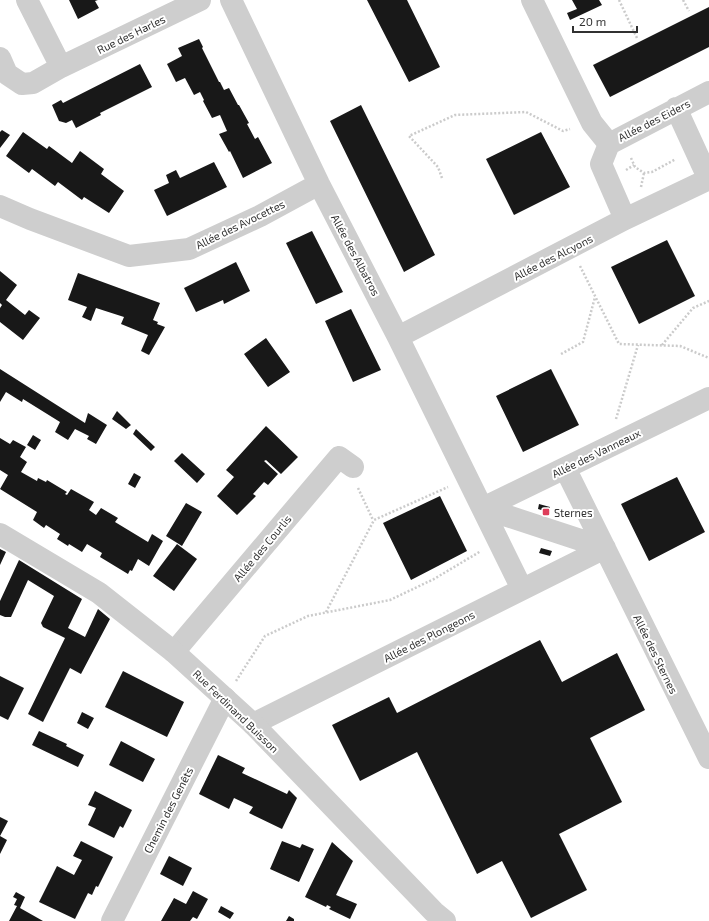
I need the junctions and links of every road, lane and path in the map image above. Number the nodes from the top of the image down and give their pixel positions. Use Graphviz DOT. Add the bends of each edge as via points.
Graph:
graph roads {
  1 [pos="27,0"];
  2 [pos="200,0"];
  3 [pos="231,0"];
  4 [pos="532,0"];
  5 [pos="619,0"];
  6 [pos="683,0"];
  7 [pos="689,11"];
  8 [pos="637,38"];
  9 [pos="0,58"];
  10 [pos="61,67"];
  11 [pos="709,92"];
  12 [pos="676,108"];
  13 [pos="592,123"];
  14 [pos="615,140"];
  15 [pos="695,149"];
  16 [pos="442,178"];
  17 [pos="709,180"];
  18 [pos="319,184"];
  19 [pos="0,206"];
  20 [pos="625,219"];
  21 [pos="570,248"];
  22 [pos="595,297"];
  23 [pos="709,301"];
  24 [pos="398,337"];
  25 [pos="638,345"];
  26 [pos="662,345"];
  27 [pos="561,354"];
  28 [pos="709,358"];
  29 [pos="709,398"];
  30 [pos="616,420"];
  31 [pos="353,467"];
  32 [pos="566,468"];
  33 [pos="454,484"];
  34 [pos="483,508"];
  35 [pos="374,520"];
  36 [pos="0,534"];
  37 [pos="502,547"];
  38 [pos="606,548"];
  39 [pos="522,589"];
  40 [pos="326,612"];
  41 [pos="174,652"];
  42 [pos="224,698"];
  43 [pos="253,724"];
  44 [pos="709,758"];
  45 [pos="112,921"];
  46 [pos="445,921"];
  1 -- 10 [label="street"];
  2 -- 10 [label="street, Rue des Harles"];
  3 -- 18 [label="street, Allée des Albatros"];
  4 -- 13 [label="street"];
  5 -- 8 [label="path"];
  6 -- 7 [label="path"];
  9 -- 10 [label="street, Rue des Harles" via="7,74 22,84 33,83"];
  11 -- 12 [label="street, Allée des Eiders"];
  12 -- 14 [label="street, Allée des Eiders"];
  12 -- 15 [label="street"];
  13 -- 14 [label="street"];
  13 -- 16 [label="path" via="563,131 526,112 455,115 409,136 438,167"];
  14 -- 15 [label="path" via="635,167 644,174"];
  14 -- 20 [label="street, Allée des Eiders" via="601,164"];
  15 -- 17 [label="street"];
  17 -- 20 [label="street, Allée des Alcyons"];
  18 -- 19 [label="street, Allée des Avocettes" via="260,216 189,249 129,256"];
  18 -- 24 [label="street, Allée des Albatros"];
  20 -- 21 [label="street, Allée des Alcyons"];
  21 -- 22 [label="path"];
  21 -- 24 [label="street, Allée des Alcyons"];
  22 -- 25 [label="path" via="619,344"];
  22 -- 27 [label="path" via="583,342"];
  23 -- 26 [label="path" via="693,308"];
  24 -- 34 [label="street, Allée des Albatros"];
  25 -- 26 [label="path"];
  25 -- 30 [label="path"];
  26 -- 28 [label="path" via="680,346"];
  29 -- 32 [label="street, Allée des Vanneaux"];
  31 -- 35 [label="path" via="356,484"];
  31 -- 41 [label="street, Allée des Courlis" via="339,457"];
  32 -- 34 [label="street, Allée des Vanneaux"];
  32 -- 38 [label="street, Allée des Sternes"];
  33 -- 35 [label="path"];
  34 -- 37 [label="street, Allée des Albatros"];
  34 -- 38 [label="street"];
  35 -- 40 [label="path"];
  36 -- 41 [label="street, Rue Ferdinand Buisson" via="99,593"];
  37 -- 39 [label="street, Allée des Albatros"];
  37 -- 40 [label="path" via="481,551 434,579 390,600"];
  38 -- 39 [label="street, Allée des Plongeons"];
  38 -- 44 [label="street, Allée des Sternes"];
  39 -- 43 [label="street, Allée des Plongeons"];
  40 -- 42 [label="path" via="308,616 265,636"];
  41 -- 42 [label="street, Rue Ferdinand Buisson"];
  42 -- 43 [label="street, Rue Ferdinand Buisson"];
  42 -- 45 [label="street, Chemin des Genêts"];
  43 -- 46 [label="street, Rue Ferdinand Buisson"];
}
